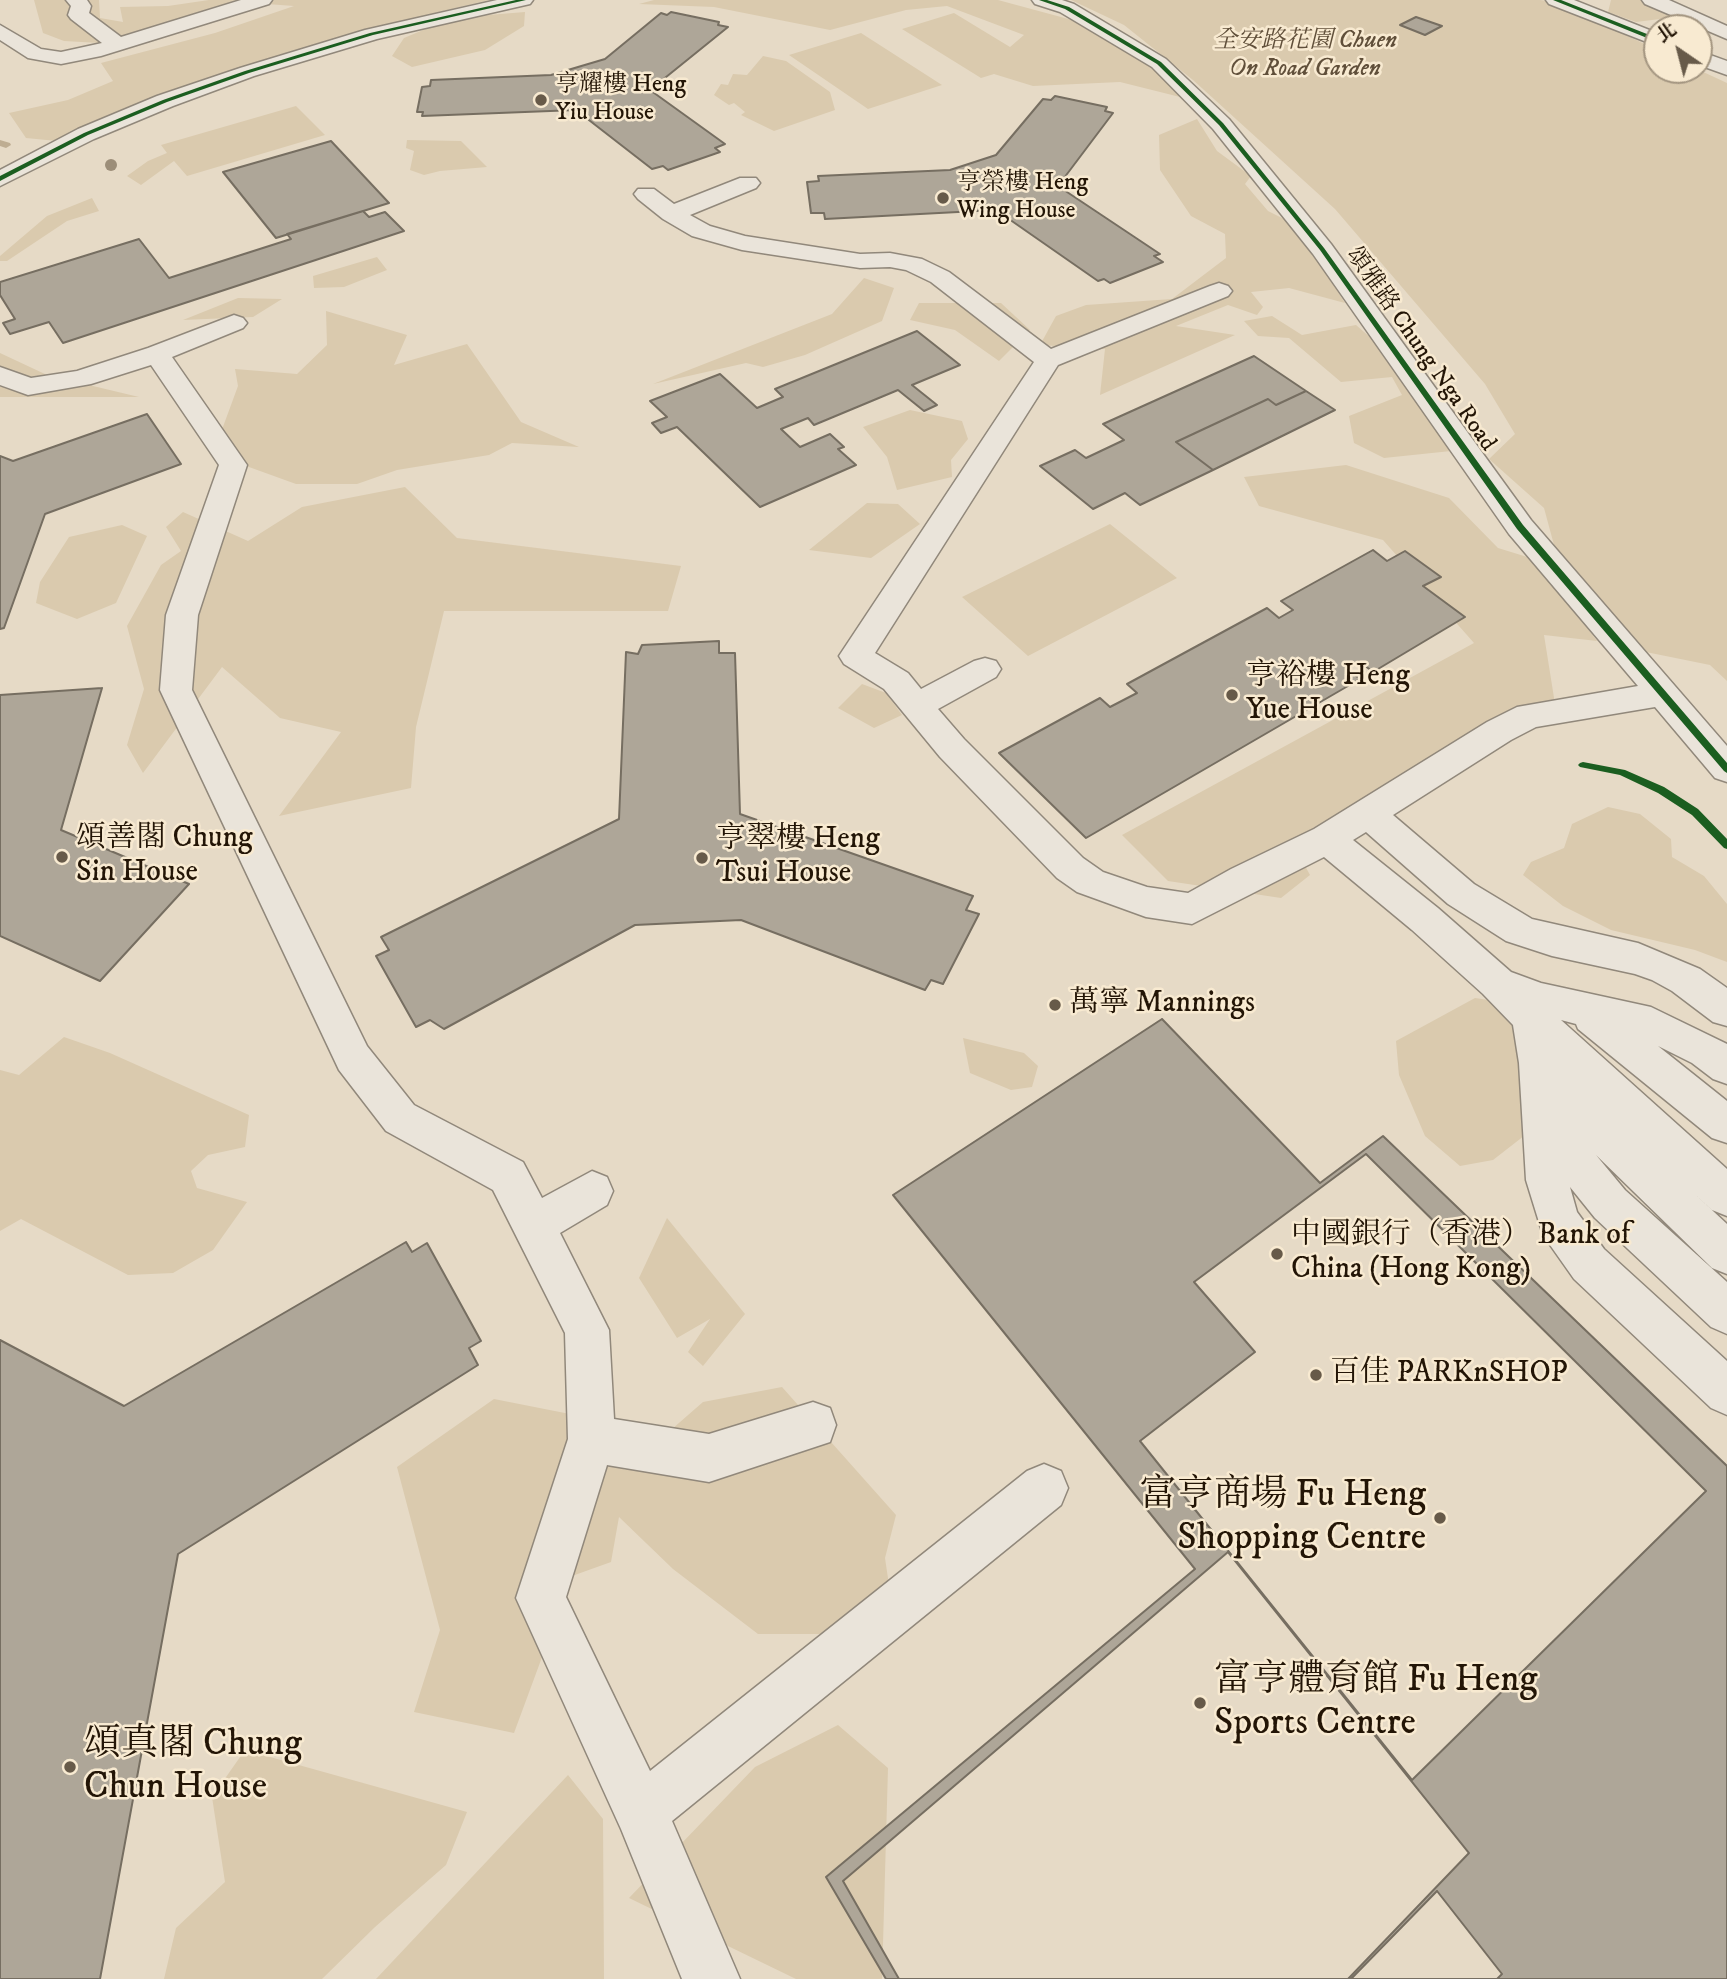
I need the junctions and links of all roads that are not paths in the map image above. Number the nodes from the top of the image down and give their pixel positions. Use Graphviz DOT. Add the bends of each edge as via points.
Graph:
graph roads {
  1 [pos="76,0"];
  2 [pos="262,0"];
  3 [pos="523,0"];
  4 [pos="1042,0"];
  5 [pos="1556,0"];
  6 [pos="1652,0"];
  7 [pos="1690,0"];
  8 [pos="1727,15"];
  9 [pos="0,31"];
  10 [pos="1727,33"];
  11 [pos="1643,34"];
  12 [pos="117,44"];
  13 [pos="0,179"];
  14 [pos="748,183"];
  15 [pos="646,194"];
  16 [pos="671,214"];
  17 [pos="1219,291"];
  18 [pos="234,323"];
  19 [pos="157,354"];
  20 [pos="1048,360"];
  21 [pos="0,375"];
  22 [pos="985,669"];
  23 [pos="1661,694"];
  24 [pos="916,706"];
  25 [pos="1727,769"];
  26 [pos="1369,814"];
  27 [pos="1327,839"];
  28 [pos="1497,983"];
  29 [pos="1584,1010"];
  30 [pos="1727,1010"];
  31 [pos="1531,1018"];
  32 [pos="1539,1063"];
  33 [pos="1727,1067"];
  34 [pos="1544,1115"];
  35 [pos="1727,1125"];
  36 [pos="592,1191"];
  37 [pos="1727,1196"];
  38 [pos="533,1226"];
  39 [pos="1727,1253"];
  40 [pos="1727,1312"];
  41 [pos="1727,1392"];
  42 [pos="813,1425"];
  43 [pos="592,1438"];
  44 [pos="1044,1488"];
  45 [pos="641,1812"];
  46 [pos="711,1979"];
  1 -- 12 [label="street" via="81,6 78,15"];
  2 -- 12 [label="street"];
  3 -- 13 [label="street" via="385,30 247,72 86,134"];
  4 -- 23 [label="street, 頌雅路 Chung Nga Road" via="1067,8 1159,63 1221,124 1322,249 1520,527"];
  5 -- 11 [label="street"];
  6 -- 10 [label="street"];
  7 -- 8 [label="street"];
  9 -- 12 [label="street" via="35,54 61,58"];
  14 -- 16 [label="street"];
  15 -- 16 [label="street"];
  16 -- 20 [label="street" via="701,231 742,243 913,264 940,277"];
  17 -- 20 [label="street"];
  18 -- 19 [label="street"];
  19 -- 21 [label="street" via="81,378 28,387"];
  19 -- 38 [label="street" via="233,465 182,615 176,690 353,1058 400,1118 508,1176"];
  20 -- 24 [label="street" via="855,656 896,681"];
  22 -- 24 [label="street"];
  23 -- 25 [label="street, 頌雅路 Chung Nga Road"];
  23 -- 26 [label="street" via="1529,716"];
  24 -- 27 [label="street" via="951,748 1070,867 1090,882 1146,902 1192,909"];
  26 -- 27 [label="street"];
  26 -- 30 [label="street" via="1493,916 1552,942 1665,969"];
  27 -- 28 [label="street"];
  28 -- 29 [label="street"];
  28 -- 31 [label="street"];
  29 -- 33 [label="street" via="1651,1024 1678,1035"];
  29 -- 35 [label="street"];
  31 -- 32 [label="street"];
  31 -- 37 [label="street"];
  32 -- 34 [label="street"];
  32 -- 39 [label="street" via="1581,1116"];
  34 -- 40 [label="street" via="1610,1204"];
  34 -- 41 [label="street" via="1547,1180 1558,1221 1590,1264"];
  36 -- 38 [label="street"];
  38 -- 43 [label="street" via="587,1330"];
  42 -- 43 [label="street" via="709,1458"];
  43 -- 45 [label="street" via="541,1598"];
  44 -- 45 [label="street"];
  45 -- 46 [label="street"];
}
